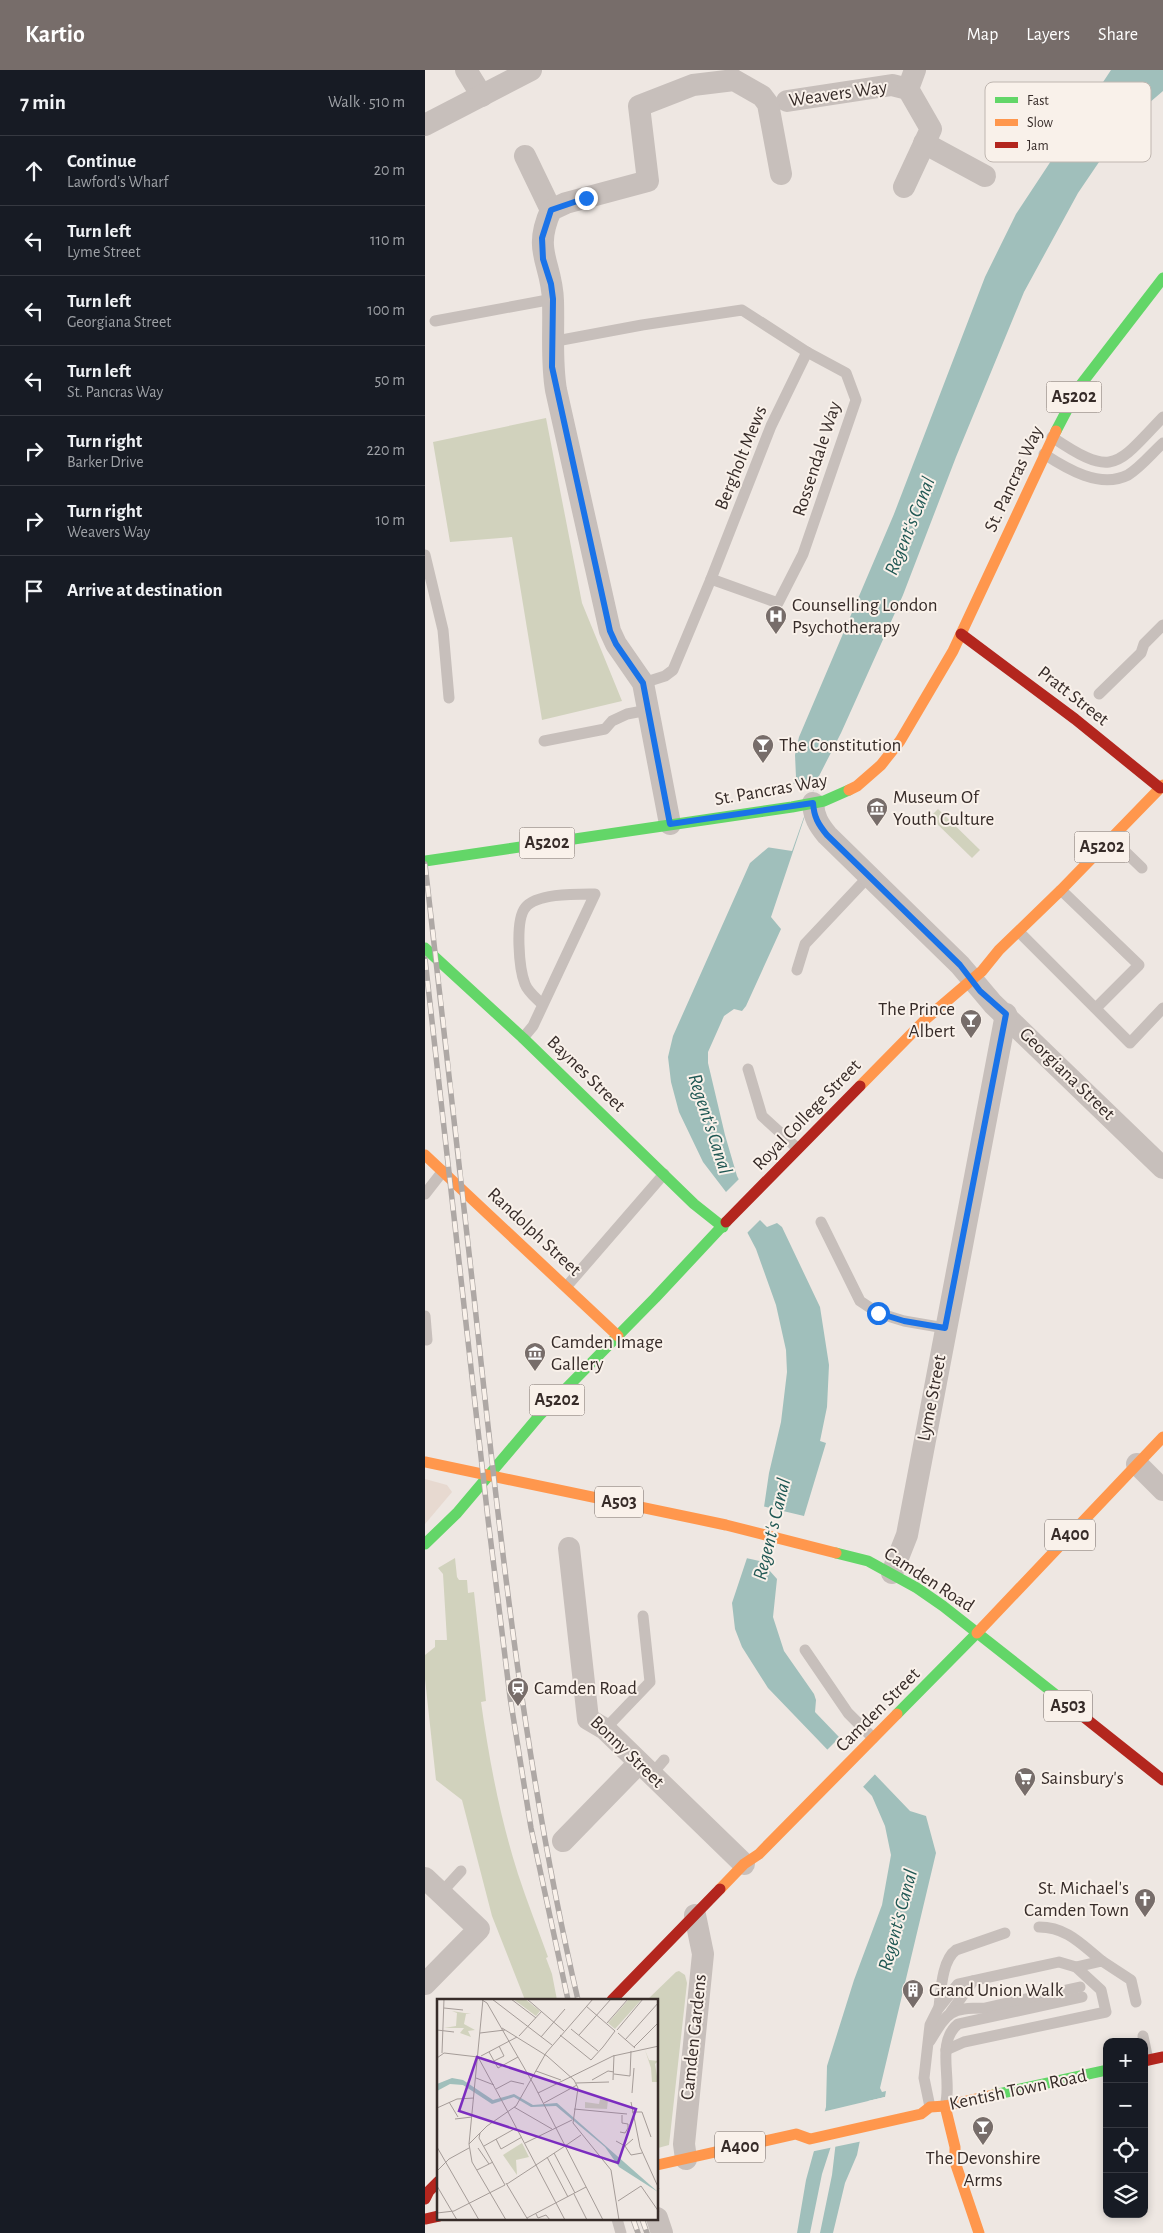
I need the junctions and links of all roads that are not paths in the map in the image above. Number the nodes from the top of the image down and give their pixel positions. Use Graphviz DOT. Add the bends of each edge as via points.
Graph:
graph roads {
  1 [pos="466,70"];
  2 [pos="531,70"];
  3 [pos="912,79"];
  4 [pos="482,96"];
  5 [pos="777,103"];
  6 [pos="425,125"];
  7 [pos="925,142"];
  8 [pos="525,156"];
  9 [pos="781,174"];
  10 [pos="985,176"];
  11 [pos="904,187"];
  12 [pos="551,210"];
  13 [pos="1163,278"];
  14 [pos="553,299"];
  15 [pos="435,321"];
  16 [pos="551,342"];
  17 [pos="807,352"];
  18 [pos="1163,417"];
  19 [pos="1147,434"];
  20 [pos="1053,438"];
  21 [pos="1162,446"];
  22 [pos="1044,454"];
  23 [pos="425,555"];
  24 [pos="711,579"];
  25 [pos="1163,625"];
  26 [pos="961,634"];
  27 [pos="643,683"];
  28 [pos="1099,694"];
  29 [pos="449,698"];
  30 [pos="648,710"];
  31 [pos="545,741"];
  32 [pos="1161,787"];
  33 [pos="811,803"];
  34 [pos="670,824"];
  35 [pos="1111,838"];
  36 [pos="425,861"];
  37 [pos="1142,868"];
  38 [pos="869,876"];
  39 [pos="1061,890"];
  40 [pos="1019,932"];
  41 [pos="425,948"];
  42 [pos="797,970"];
  43 [pos="972,980"];
  44 [pos="542,1004"];
  45 [pos="1096,1008"];
  46 [pos="1163,1008"];
  47 [pos="1006,1014"];
  48 [pos="523,1038"];
  49 [pos="749,1069"];
  50 [pos="797,1148"];
  51 [pos="425,1155"];
  52 [pos="1163,1168"];
  53 [pos="443,1171"];
  54 [pos="664,1174"];
  55 [pos="425,1194"];
  56 [pos="821,1222"];
  57 [pos="725,1224"];
  58 [pos="567,1286"];
  59 [pos="425,1316"];
  60 [pos="945,1328"];
  61 [pos="618,1336"];
  62 [pos="427,1340"];
  63 [pos="1163,1436"];
  64 [pos="425,1462"];
  65 [pos="1137,1464"];
  66 [pos="491,1474"];
  67 [pos="1163,1490"];
  68 [pos="425,1544"];
  69 [pos="569,1548"];
  70 [pos="892,1573"];
  71 [pos="643,1616"];
  72 [pos="977,1633"];
  73 [pos="805,1650"];
  74 [pos="605,1729"];
  75 [pos="873,1738"];
  76 [pos="651,1766"];
  77 [pos="1163,1780"];
  78 [pos="563,1841"];
  79 [pos="744,1864"];
  80 [pos="461,1871"];
  81 [pos="433,1886"];
  82 [pos="695,1915"];
  83 [pos="1039,1927"];
  84 [pos="1005,1933"];
  85 [pos="1102,1961"];
  86 [pos="1076,1967"];
  87 [pos="973,1981"];
  88 [pos="425,1984"];
  89 [pos="612,1999"];
  90 [pos="1136,2002"];
  91 [pos="938,2010"];
  92 [pos="951,2012"];
  93 [pos="929,2043"];
  94 [pos="946,2050"];
  95 [pos="1163,2057"];
  96 [pos="1148,2060"];
  97 [pos="1103,2071"];
  98 [pos="937,2107"];
  99 [pos="795,2135"];
  100 [pos="686,2159"];
  101 [pos="659,2165"];
  102 [pos="437,2182"];
  103 [pos="425,2199"];
  104 [pos="617,2220"];
  105 [pos="658,2220"];
  106 [pos="621,2233"];
  107 [pos="662,2233"];
  108 [pos="979,2233"];
  1 -- 4 [label="street"];
  2 -- 4 [label="street"];
  3 -- 5 [label="street, Weavers Way"];
  3 -- 7 [label="street" via="931,128"];
  4 -- 6 [label="street"];
  5 -- 9 [label="street, Weavers Way"];
  5 -- 12 [label="street, Weavers Way" via="734,80 693,85 639,106 648,181"];
  7 -- 10 [label="street"];
  7 -- 11 [label="street"];
  8 -- 12 [label="street"];
  12 -- 14 [label="street" via="542,238 543,259"];
  13 -- 20 [label="main road, St. Pancras Way / A5202" via="1083,380"];
  14 -- 15 [label="lane"];
  14 -- 16 [label="street"];
  16 -- 17 [label="lane, Rossendale Way" via="742,310"];
  16 -- 27 [label="street" via="556,390 610,631"];
  17 -- 24 [label="lane, Bergholt Mews" via="771,426"];
  17 -- 24 [label="lane, Rossendale Way" via="846,374 856,400 803,554 778,603"];
  18 -- 19 [label="lane"];
  19 -- 20 [label="lane" via="1119,460 1104,464 1090,460"];
  19 -- 21 [label="lane"];
  20 -- 22 [label="main road, St. Pancras Way / A5202"];
  21 -- 22 [label="lane" via="1127,475 1105,480 1078,473"];
  22 -- 26 [label="main road, St. Pancras Way / A5202"];
  23 -- 29 [label="lane" via="443,630"];
  24 -- 27 [label="lane" via="673,670"];
  25 -- 28 [label="lane" via="1144,644 1141,653"];
  26 -- 32 [label="main road, Pratt Street"];
  26 -- 33 [label="main road, St. Pancras Way / A5202" via="903,737 881,765 842,794"];
  27 -- 30 [label="street"];
  30 -- 31 [label="lane" via="611,721 605,729"];
  30 -- 34 [label="street"];
  32 -- 35 [label="main road, Royal College Street / A5202"];
  33 -- 34 [label="main road, St. Pancras Way / A5202"];
  33 -- 38 [label="street, Georgiana Street" via="818,825"];
  34 -- 36 [label="main road, St. Pancras Way / A5202"];
  35 -- 37 [label="lane"];
  35 -- 39 [label="main road, Royal College Street / A5202"];
  38 -- 42 [label="lane" via="805,944"];
  38 -- 43 [label="street, Georgiana Street"];
  39 -- 40 [label="main road, Royal College Street / A5202"];
  39 -- 45 [label="lane" via="1139,964"];
  40 -- 43 [label="main road, Royal College Street / A5202"];
  40 -- 45 [label="lane"];
  41 -- 48 [label="main road, Baynes Street"];
  43 -- 47 [label="street, Georgiana Street"];
  43 -- 50 [label="main road, Royal College Street / A5202" via="927,1018"];
  44 -- 44 [label="lane" via="525,983 519,941 519,922 525,908 539,899 595,894"];
  44 -- 48 [label="lane" via="533,1026"];
  45 -- 46 [label="lane" via="1130,1042"];
  47 -- 52 [label="street, Georgiana Street"];
  47 -- 60 [label="street, Lyme Street"];
  48 -- 54 [label="main road, Baynes Street"];
  49 -- 50 [label="lane" via="762,1116"];
  50 -- 57 [label="main road, Royal College Street / A5202"];
  51 -- 53 [label="main road, Randolph Street"];
  53 -- 55 [label="lane"];
  53 -- 58 [label="main road, Randolph Street"];
  54 -- 57 [label="main road, Baynes Street" via="694,1204"];
  54 -- 58 [label="lane"];
  56 -- 60 [label="lane" via="860,1301 878,1313"];
  57 -- 61 [label="main road, Royal College Street / A5202"];
  58 -- 61 [label="main road, Randolph Street"];
  59 -- 62 [label="lane"];
  60 -- 70 [label="street, Lyme Street" via="907,1535"];
  61 -- 66 [label="main road, Royal College Street / A5202" via="539,1416"];
  63 -- 65 [label="main road, Camden Street / A400"];
  64 -- 66 [label="main road, Camden Road / A503"];
  65 -- 67 [label="street"];
  65 -- 72 [label="main road, Camden Street / A400"];
  66 -- 68 [label="main road, Royal College Street / A5202"];
  66 -- 70 [label="main road, Camden Road / A503" via="744,1530 868,1561"];
  69 -- 74 [label="street, Bonny Street" via="588,1719"];
  70 -- 72 [label="main road, Camden Road / A503"];
  71 -- 74 [label="lane" via="650,1682"];
  72 -- 75 [label="main road, Camden Street / A400"];
  72 -- 77 [label="main road, Camden Road / A503"];
  73 -- 75 [label="lane" via="848,1713"];
  74 -- 76 [label="street, Bonny Street"];
  75 -- 79 [label="main road, Camden Street / A400" via="759,1854"];
  76 -- 78 [label="street"];
  76 -- 79 [label="street, Bonny Street"];
  79 -- 82 [label="main road, Camden Street / A400"];
  80 -- 81 [label="lane"];
  81 -- 88 [label="street" via="479,1928"];
  82 -- 89 [label="main road, Camden Street / A400"];
  82 -- 100 [label="street, Camden Gardens" via="703,1954 684,2144"];
  83 -- 85 [label="lane" via="1063,1930"];
  84 -- 91 [label="lane" via="951,1953"];
  85 -- 86 [label="lane"];
  85 -- 90 [label="lane" via="1131,1980"];
  86 -- 87 [label="lane" via="1059,1962"];
  86 -- 94 [label="lane" via="1098,1986 1106,2012 965,2042"];
  87 -- 91 [label="lane" via="958,1984"];
  87 -- 92 [label="lane"];
  91 -- 93 [label="lane" via="930,2025"];
  92 -- 93 [label="lane"];
  92 -- 94 [label="lane" via="1081,1992 957,2024 948,2037"];
  93 -- 98 [label="lane" via="924,2078"];
  94 -- 98 [label="lane" via="948,2095"];
  95 -- 96 [label="main road"];
  97 -- 98 [label="main road, Kentish Town Road"];
  98 -- 99 [label="street, Kentish Town Road" via="917,2102 885,2116 806,2126"];
  98 -- 108 [label="main road" via="955,2147 955,2162"];
  99 -- 100 [label="main road, Kentish Town Road / A400"];
  100 -- 101 [label="main road, Kentish Town Road / A400"];
  102 -- 103 [label="main road"];
  104 -- 106 [label="lane"];
  105 -- 107 [label="street"];
}
